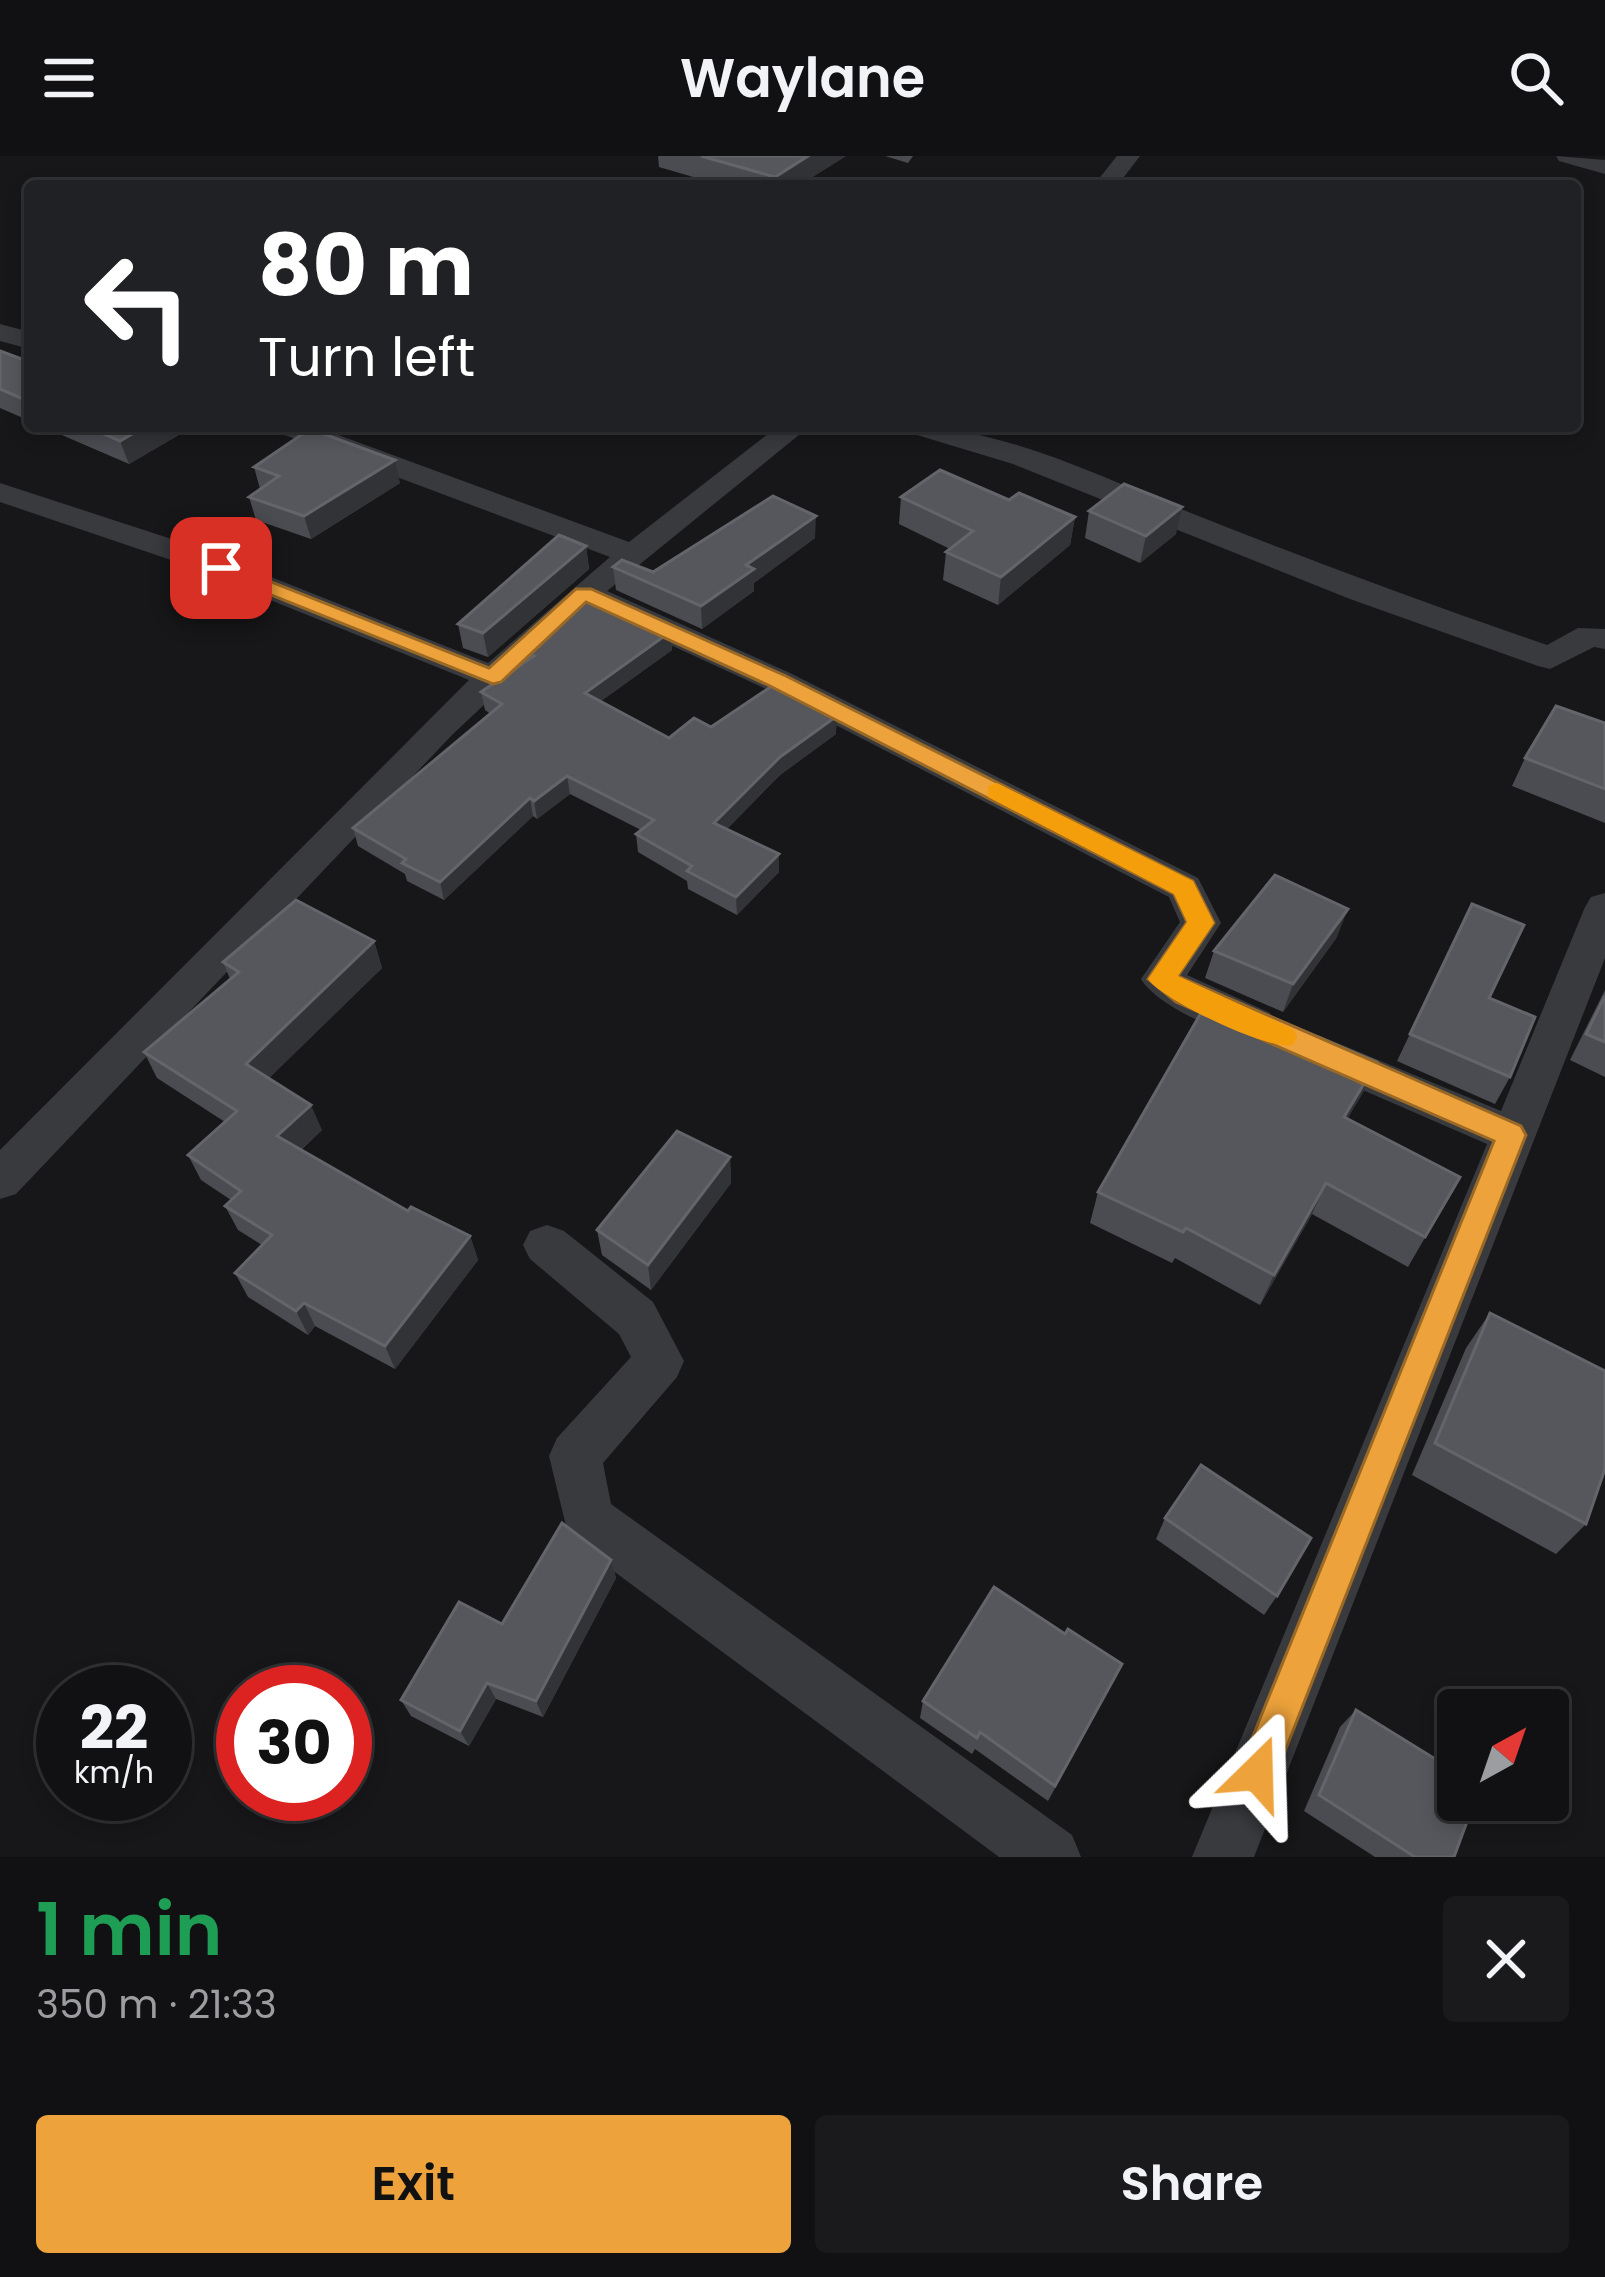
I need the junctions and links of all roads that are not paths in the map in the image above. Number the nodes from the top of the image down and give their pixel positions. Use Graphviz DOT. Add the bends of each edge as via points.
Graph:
graph roads {
  1 [pos="1129,156"];
  2 [pos="1567,156"];
  3 [pos="1605,167"];
  4 [pos="1110,180"];
  5 [pos="303,432"];
  6 [pos="788,432"];
  7 [pos="937,432"];
  8 [pos="0,492"];
  9 [pos="631,554"];
  10 [pos="584,593"];
  11 [pos="1605,639"];
  12 [pos="493,677"];
  13 [pos="1605,907"];
  14 [pos="1511,1135"];
  15 [pos="0,1180"];
  16 [pos="547,1245"];
  17 [pos="1050,1857"];
  18 [pos="1223,1857"];
  1 -- 4 [label="street"];
  2 -- 3 [label="street"];
  5 -- 9 [label="street"];
  6 -- 9 [label="street"];
  7 -- 11 [label="street" via="1550,658 1590,635"];
  8 -- 12 [label="street" via="182,553"];
  9 -- 10 [label="street"];
  10 -- 12 [label="street"];
  10 -- 14 [label="street" via="778,681 1184,888 1201,923 1162,979"];
  12 -- 15 [label="street"];
  13 -- 14 [label="street"];
  14 -- 18 [label="street"];
  16 -- 17 [label="street" via="636,1318 659,1361 575,1456 587,1519"];
}
